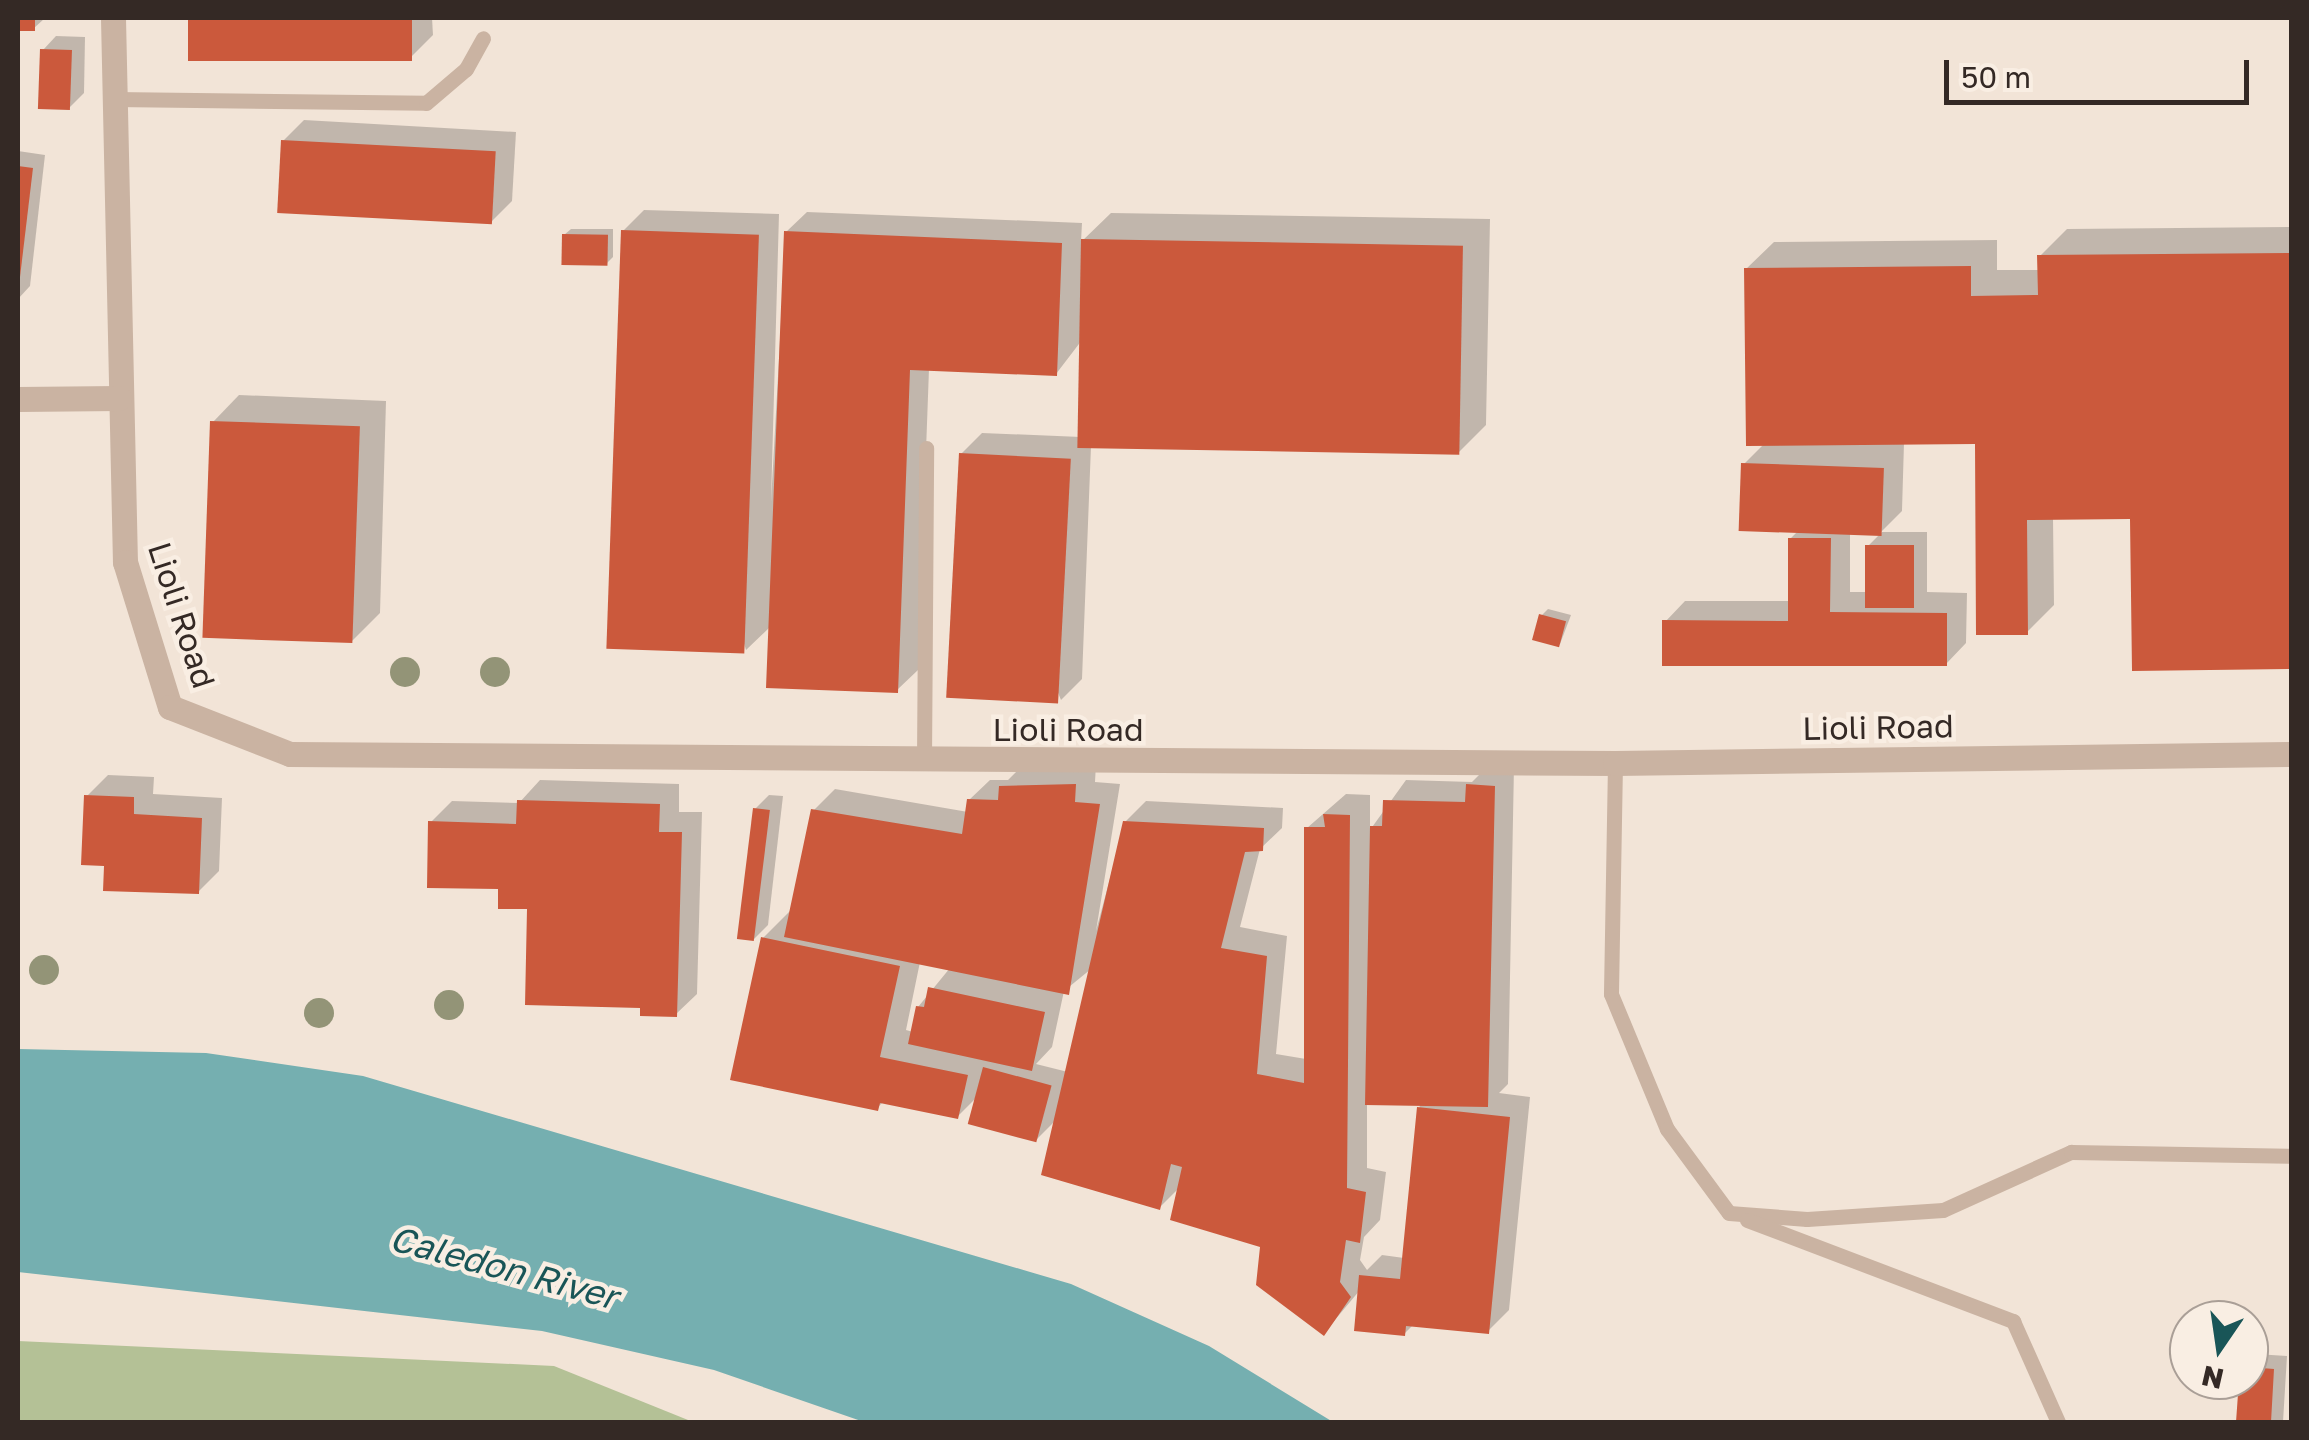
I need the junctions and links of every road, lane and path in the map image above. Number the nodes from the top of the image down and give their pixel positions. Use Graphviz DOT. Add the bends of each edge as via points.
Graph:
graph roads {
  1 [pos="113,18"];
  2 [pos="484,38"];
  3 [pos="114,99"];
  4 [pos="119,398"];
  5 [pos="18,399"];
  6 [pos="926,448"];
  7 [pos="2292,754"];
  8 [pos="924,761"];
  9 [pos="1615,763"];
  10 [pos="2292,1156"];
  11 [pos="1730,1213"];
  12 [pos="2058,1422"];
  1 -- 3 [label="street, Lioli Road"];
  2 -- 3 [label="lane" via="466,69 426,104"];
  3 -- 4 [label="street, Lioli Road"];
  4 -- 5 [label="street"];
  4 -- 8 [label="street, Lioli Road" via="124,562 170,706 290,754"];
  6 -- 8 [label="lane"];
  7 -- 9 [label="street, Lioli Road"];
  8 -- 9 [label="street, Lioli Road"];
  9 -- 11 [label="lane" via="1611,994 1667,1129"];
  10 -- 11 [label="lane" via="2071,1152 1943,1210 1808,1219"];
  11 -- 12 [label="lane" via="2013,1321"];
}
